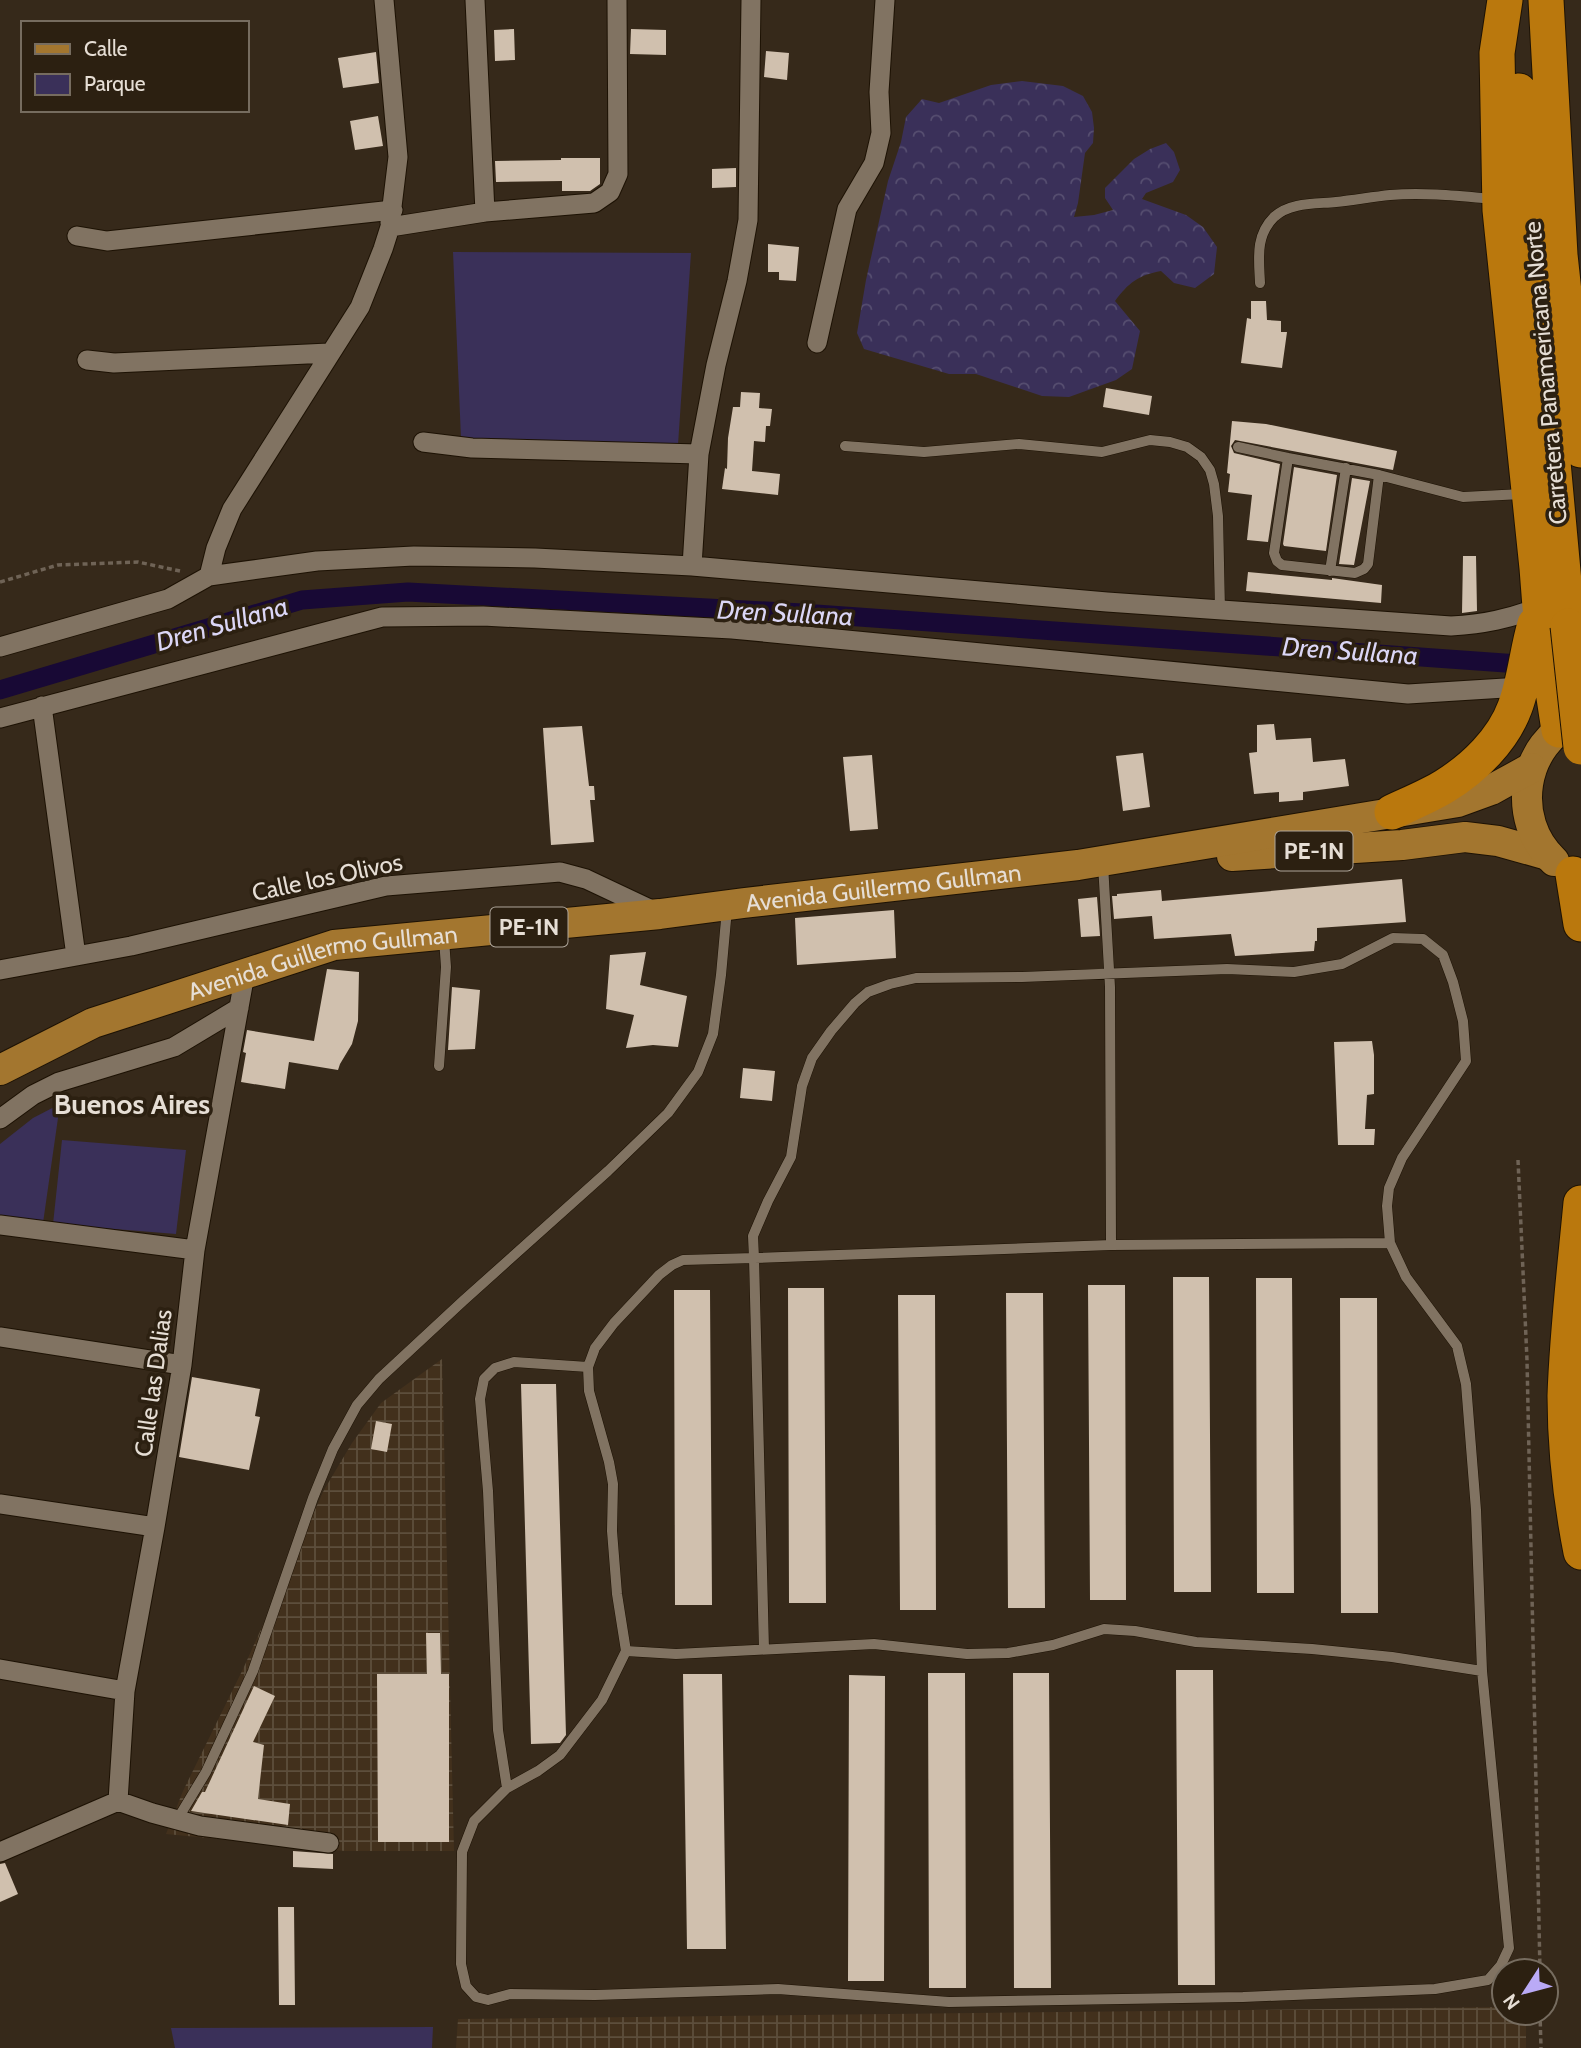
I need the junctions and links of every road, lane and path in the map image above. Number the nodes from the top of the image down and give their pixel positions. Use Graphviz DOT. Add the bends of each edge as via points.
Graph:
graph roads {
  1 [pos="384,0"];
  2 [pos="475,0"];
  3 [pos="617,0"];
  4 [pos="751,0"];
  5 [pos="885,0"];
  6 [pos="1505,0"];
  7 [pos="1510,0"];
  8 [pos="1548,0"];
  9 [pos="1581,197"];
  10 [pos="1500,200"];
  11 [pos="485,212"];
  12 [pos="391,219"];
  13 [pos="77,236"];
  14 [pos="1260,283"];
  15 [pos="817,343"];
  16 [pos="329,353"];
  17 [pos="88,359"];
  18 [pos="423,442"];
  19 [pos="845,446"];
  20 [pos="1238,447"];
  21 [pos="1581,450"];
  22 [pos="699,454"];
  23 [pos="1288,458"];
  24 [pos="1346,468"];
  25 [pos="1379,475"];
  26 [pos="1530,494"];
  27 [pos="692,566"];
  28 [pos="1330,571"];
  29 [pos="209,576"];
  30 [pos="0,582"];
  31 [pos="1540,607"];
  32 [pos="1220,610"];
  33 [pos="0,647"];
  34 [pos="1540,662"];
  35 [pos="43,706"];
  36 [pos="0,718"];
  37 [pos="1574,732"];
  38 [pos="1531,768"];
  39 [pos="1392,812"];
  40 [pos="1090,864"];
  41 [pos="1567,869"];
  42 [pos="727,906"];
  43 [pos="660,914"];
  44 [pos="1581,924"];
  45 [pos="444,935"];
  46 [pos="76,956"];
  47 [pos="0,970"];
  48 [pos="1109,972"];
  49 [pos="245,974"];
  50 [pos="239,1008"];
  51 [pos="439,1066"];
  52 [pos="0,1070"];
  53 [pos="0,1119"];
  54 [pos="1518,1160"];
  55 [pos="1581,1203"];
  56 [pos="0,1225"];
  57 [pos="1390,1243"];
  58 [pos="1111,1245"];
  59 [pos="195,1250"];
  60 [pos="754,1258"];
  61 [pos="0,1337"];
  62 [pos="182,1365"];
  63 [pos="588,1367"];
  64 [pos="0,1504"];
  65 [pos="155,1527"];
  66 [pos="1581,1552"];
  67 [pos="764,1649"];
  68 [pos="626,1651"];
  69 [pos="0,1668"];
  70 [pos="1482,1671"];
  71 [pos="125,1691"];
  72 [pos="507,1788"];
  73 [pos="118,1801"];
  74 [pos="177,1820"];
  75 [pos="329,1843"];
  76 [pos="0,1852"];
  77 [pos="1539,1957"];
  78 [pos="1540,2027"];
  79 [pos="1541,2048"];
  1 -- 12 [label="street" via="398,157"];
  2 -- 11 [label="street"];
  3 -- 11 [label="street" via="618,174 610,192 594,203"];
  4 -- 22 [label="street" via="748,220"];
  5 -- 15 [label="street" via="878,92 881,133 874,163 847,209"];
  6 -- 10 [label="highway" via="1497,53"];
  7 -- 34 [label="highway, Carretera Panamericana Norte"];
  8 -- 9 [label="highway"];
  8 -- 21 [label="highway, Carretera Panamericana Norte" via="1560,255"];
  10 -- 14 [label="lane" via="1393,195 1289,209 1275,216 1262,234"];
  10 -- 26 [label="highway"];
  11 -- 12 [label="street"];
  12 -- 13 [label="street" via="107,241"];
  12 -- 16 [label="street" via="365,298"];
  16 -- 17 [label="street" via="114,363"];
  16 -- 29 [label="street" via="232,509"];
  18 -- 22 [label="street" via="472,448"];
  19 -- 32 [label="lane" via="924,452 1019,444 1102,452 1150,440 1187,447 1201,457 1214,484"];
  20 -- 23 [label="lane"];
  22 -- 27 [label="street"];
  23 -- 24 [label="lane"];
  23 -- 28 [label="lane" via="1274,553 1282,565"];
  24 -- 25 [label="lane"];
  24 -- 28 [label="lane"];
  25 -- 26 [label="lane" via="1463,497"];
  25 -- 28 [label="lane" via="1368,564 1354,573"];
  26 -- 31 [label="highway"];
  27 -- 29 [label="street" via="414,556 317,561"];
  27 -- 32 [label="street"];
  29 -- 30 [label="path" via="138,562 58,565"];
  29 -- 33 [label="street" via="168,599"];
  31 -- 32 [label="street" via="1480,625 1451,626"];
  31 -- 34 [label="highway"];
  34 -- 35 [label="street" via="1408,694 744,630 483,617 382,617"];
  34 -- 37 [label="highway, Carretera Panamericana Norte, bridge"];
  34 -- 37 [label="highway"];
  34 -- 39 [label="highway" via="1498,739 1478,761 1444,787"];
  35 -- 36 [label="street"];
  35 -- 46 [label="street"];
  37 -- 38 [label="main road, PE-1N" via="1547,741"];
  38 -- 39 [label="main road, Avenida Guillermo Gullman / PE-1N" via="1458,802"];
  38 -- 41 [label="main road, PE-1N" via="1528,813 1535,835"];
  39 -- 40 [label="main road, Avenida Guillermo Gullman / PE-1N"];
  40 -- 41 [label="main road, Avenida Guillermo Gullman / PE-1N" via="1465,837 1498,841"];
  40 -- 42 [label="main road, Avenida Guillermo Gullman / PE-1N"];
  40 -- 48 [label="lane"];
  41 -- 44 [label="highway"];
  42 -- 43 [label="main road, Avenida Guillermo Gullman / PE-1N"];
  42 -- 74 [label="lane" via="713,1034 698,1072 668,1113 379,1379 357,1405 313,1497 253,1671 206,1772"];
  43 -- 45 [label="main road, Avenida Guillermo Gullman / PE-1N"];
  43 -- 46 [label="street, Calle los Olivos" via="586,878 560,872 386,886"];
  45 -- 49 [label="main road, Avenida Guillermo Gullman / PE-1N" via="334,945"];
  45 -- 51 [label="lane"];
  46 -- 47 [label="street, Calle los Olivos"];
  48 -- 57 [label="lane" via="1294,972 1342,964 1393,938 1423,939 1443,955 1463,1021 1466,1061 1402,1158 1387,1206"];
  48 -- 58 [label="lane"];
  48 -- 60 [label="lane" via="916,978 868,992 812,1058 802,1086 791,1157 753,1236"];
  49 -- 50 [label="street, Calle las Dalias"];
  49 -- 52 [label="main road, Avenida Guillermo Gullman / PE-1N" via="93,1023"];
  50 -- 53 [label="street" via="174,1047 33,1094"];
  50 -- 59 [label="street, Calle las Dalias"];
  54 -- 77 [label="path" via="1527,1360"];
  55 -- 66 [label="highway" via="1565,1399 1570,1481"];
  56 -- 59 [label="street"];
  57 -- 58 [label="lane"];
  57 -- 70 [label="lane" via="1406,1277 1457,1346 1466,1384"];
  58 -- 60 [label="lane"];
  59 -- 62 [label="street, Calle las Dalias"];
  60 -- 63 [label="lane" via="682,1260 672,1265 614,1323 595,1348"];
  60 -- 67 [label="lane"];
  61 -- 62 [label="street"];
  62 -- 65 [label="street, Calle las Dalias"];
  63 -- 68 [label="lane" via="589,1391 609,1462 617,1594"];
  63 -- 72 [label="lane" via="514,1362 495,1368 484,1379 480,1399 498,1730"];
  64 -- 65 [label="street"];
  65 -- 71 [label="street, Calle las Dalias"];
  67 -- 68 [label="lane" via="677,1654"];
  67 -- 70 [label="lane" via="874,1644 967,1654 1008,1653 1104,1629 1196,1642 1392,1657"];
  68 -- 72 [label="lane" via="602,1700 560,1755"];
  69 -- 71 [label="street"];
  70 -- 72 [label="lane" via="1509,1948 1488,1980 1435,1989 949,2002 778,1989 522,1993 488,2000 476,1997 466,1986 461,1964 462,1852 474,1821"];
  71 -- 73 [label="street, Calle las Dalias"];
  73 -- 74 [label="street"];
  73 -- 76 [label="street"];
  74 -- 75 [label="street" via="225,1831"];
  78 -- 79 [label="path"];
}
